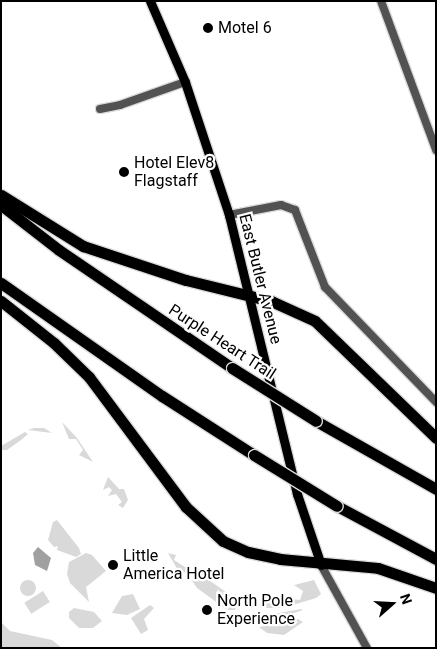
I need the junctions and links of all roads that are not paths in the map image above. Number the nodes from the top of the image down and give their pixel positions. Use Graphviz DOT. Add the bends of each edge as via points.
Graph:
graph roads {
  1 [pos="150,1"];
  2 [pos="382,1"];
  3 [pos="185,82"];
  4 [pos="100,109"];
  5 [pos="436,150"];
  6 [pos="1,195"];
  7 [pos="1,205"];
  8 [pos="230,215"];
  9 [pos="1,283"];
  10 [pos="248,294"];
  11 [pos="1,301"];
  12 [pos="436,402"];
  13 [pos="436,438"];
  14 [pos="436,489"];
  15 [pos="436,559"];
  16 [pos="321,565"];
  17 [pos="436,588"];
  18 [pos="367,648"];
  1 -- 3 [label="main road, East Butler Avenue"];
  2 -- 5 [label="street"];
  3 -- 4 [label="street"];
  3 -- 8 [label="main road, East Butler Avenue"];
  6 -- 10 [label="highway" via="83,246 186,280"];
  7 -- 14 [label="highway, Purple Heart Trail, bridge" via="79,264 232,368 316,421"];
  8 -- 10 [label="main road, East Butler Avenue"];
  8 -- 12 [label="street" via="281,205 295,210 325,287"];
  9 -- 15 [label="highway, bridge" via="162,396 254,455 337,506"];
  10 -- 13 [label="highway" via="315,321"];
  10 -- 16 [label="main road, East Butler Avenue" via="297,494"];
  11 -- 16 [label="highway" via="54,343 89,377 204,527 223,542 248,552"];
  16 -- 17 [label="highway" via="378,568"];
  16 -- 18 [label="street, East Butler Avenue"];
}
